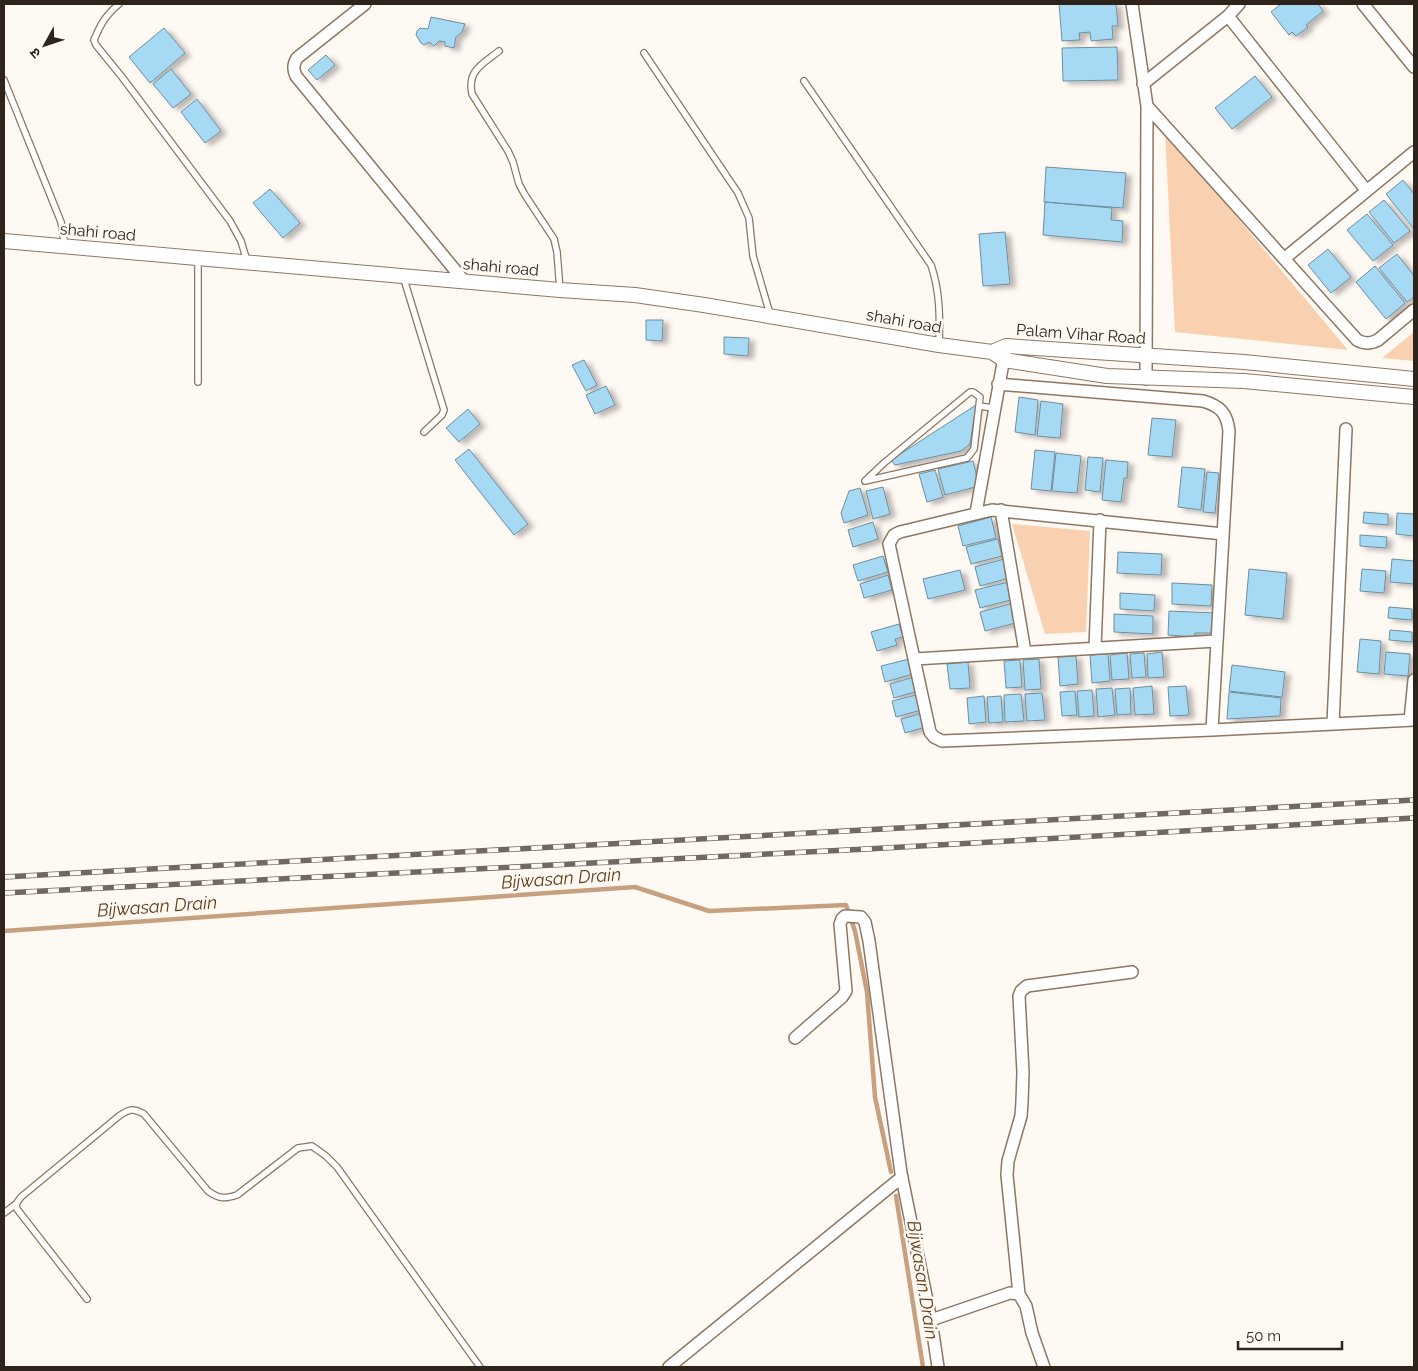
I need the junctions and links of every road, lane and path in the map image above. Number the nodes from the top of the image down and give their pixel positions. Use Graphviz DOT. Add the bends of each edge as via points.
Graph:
graph roads {
  1 [pos="119,4"];
  2 [pos="365,4"];
  3 [pos="1132,4"];
  4 [pos="1240,4"];
  5 [pos="1363,4"];
  6 [pos="1228,16"];
  7 [pos="499,51"];
  8 [pos="644,53"];
  9 [pos="1414,67"];
  10 [pos="4,80"];
  11 [pos="804,81"];
  12 [pos="1143,84"];
  13 [pos="1147,106"];
  14 [pos="1414,152"];
  15 [pos="1366,190"];
  16 [pos="4,241"];
  17 [pos="65,246"];
  18 [pos="198,258"];
  19 [pos="1285,258"];
  20 [pos="248,262"];
  21 [pos="403,276"];
  22 [pos="464,281"];
  23 [pos="560,290"];
  24 [pos="1414,310"];
  25 [pos="770,316"];
  26 [pos="939,345"];
  27 [pos="998,356"];
  28 [pos="1146,356"];
  29 [pos="1146,379"];
  30 [pos="1414,379"];
  31 [pos="198,382"];
  32 [pos="998,384"];
  33 [pos="1414,397"];
  34 [pos="979,406"];
  35 [pos="994,408"];
  36 [pos="1346,429"];
  37 [pos="424,432"];
  38 [pos="1001,510"];
  39 [pos="976,513"];
  40 [pos="1100,520"];
  41 [pos="1223,534"];
  42 [pos="1216,641"];
  43 [pos="1094,648"];
  44 [pos="1025,652"];
  45 [pos="915,659"];
  46 [pos="1414,680"];
  47 [pos="1412,720"];
  48 [pos="1333,724"];
  49 [pos="1212,730"];
  50 [pos="1132,972"];
  51 [pos="795,1038"];
  52 [pos="902,1177"];
  53 [pos="16,1204"];
  54 [pos="4,1213"];
  55 [pos="1019,1294"];
  56 [pos="86,1299"];
  57 [pos="931,1320"];
  58 [pos="480,1367"];
  59 [pos="669,1367"];
  60 [pos="938,1367"];
  61 [pos="1044,1367"];
  1 -- 20 [label="lane" via="106,15 94,40 96,46 230,221"];
  2 -- 22 [label="street" via="297,58 293,70"];
  3 -- 12 [label="street"];
  4 -- 6 [label="street"];
  5 -- 9 [label="street"];
  6 -- 12 [label="street"];
  6 -- 15 [label="street"];
  7 -- 23 [label="lane" via="472,74 472,94 508,151 525,195 554,239"];
  8 -- 25 [label="lane" via="744,204"];
  10 -- 17 [label="lane" via="61,222"];
  11 -- 26 [label="lane" via="932,265 938,290"];
  12 -- 13 [label="street"];
  13 -- 19 [label="street"];
  13 -- 28 [label="street"];
  14 -- 15 [label="street"];
  15 -- 19 [label="street"];
  16 -- 17 [label="street, shahi road"];
  17 -- 18 [label="street, shahi road"];
  18 -- 20 [label="street, shahi road"];
  18 -- 31 [label="lane"];
  19 -- 24 [label="street" via="1364,343 1378,340"];
  20 -- 21 [label="street, shahi road"];
  21 -- 22 [label="street, shahi road"];
  21 -- 37 [label="lane" via="444,410"];
  22 -- 23 [label="street, shahi road"];
  23 -- 25 [label="street, shahi road" via="635,295"];
  25 -- 26 [label="street, shahi road"];
  26 -- 27 [label="street, shahi road"];
  27 -- 28 [label="street, Palam Vihar Road" via="1006,346"];
  27 -- 29 [label="street, Palam Vihar Road" via="1107,376"];
  27 -- 32 [label="street"];
  28 -- 29 [label="street"];
  28 -- 30 [label="street, Palam Vihar Road"];
  29 -- 33 [label="street, Palam Vihar Road" via="1244,382"];
  32 -- 35 [label="street"];
  32 -- 41 [label="street" via="1203,400 1214,404 1223,411 1230,431"];
  34 -- 34 [label="lane" via="974,449 966,458 865,481 967,394 974,392 979,396"];
  34 -- 35 [label="lane"];
  35 -- 39 [label="street"];
  36 -- 48 [label="street"];
  38 -- 39 [label="street"];
  38 -- 40 [label="street"];
  38 -- 44 [label="street"];
  39 -- 45 [label="street" via="900,532 890,539"];
  40 -- 41 [label="street"];
  40 -- 43 [label="street"];
  41 -- 42 [label="street"];
  42 -- 43 [label="street"];
  42 -- 49 [label="street"];
  43 -- 44 [label="street"];
  44 -- 45 [label="street"];
  45 -- 49 [label="street" via="930,732 938,740"];
  46 -- 47 [label="street"];
  47 -- 48 [label="street"];
  48 -- 49 [label="street"];
  50 -- 55 [label="street" via="1027,986 1021,990 1021,1116 1007,1176"];
  51 -- 52 [label="street" via="846,992 842,919 849,916 864,919"];
  52 -- 57 [label="street"];
  52 -- 59 [label="street"];
  53 -- 54 [label="lane"];
  53 -- 56 [label="lane"];
  53 -- 58 [label="lane" via="128,1110 144,1114 216,1198 237,1195 298,1148 312,1146 337,1167"];
  55 -- 57 [label="street" via="1010,1293"];
  55 -- 61 [label="street" via="1026,1306"];
  57 -- 60 [label="street"];
}
